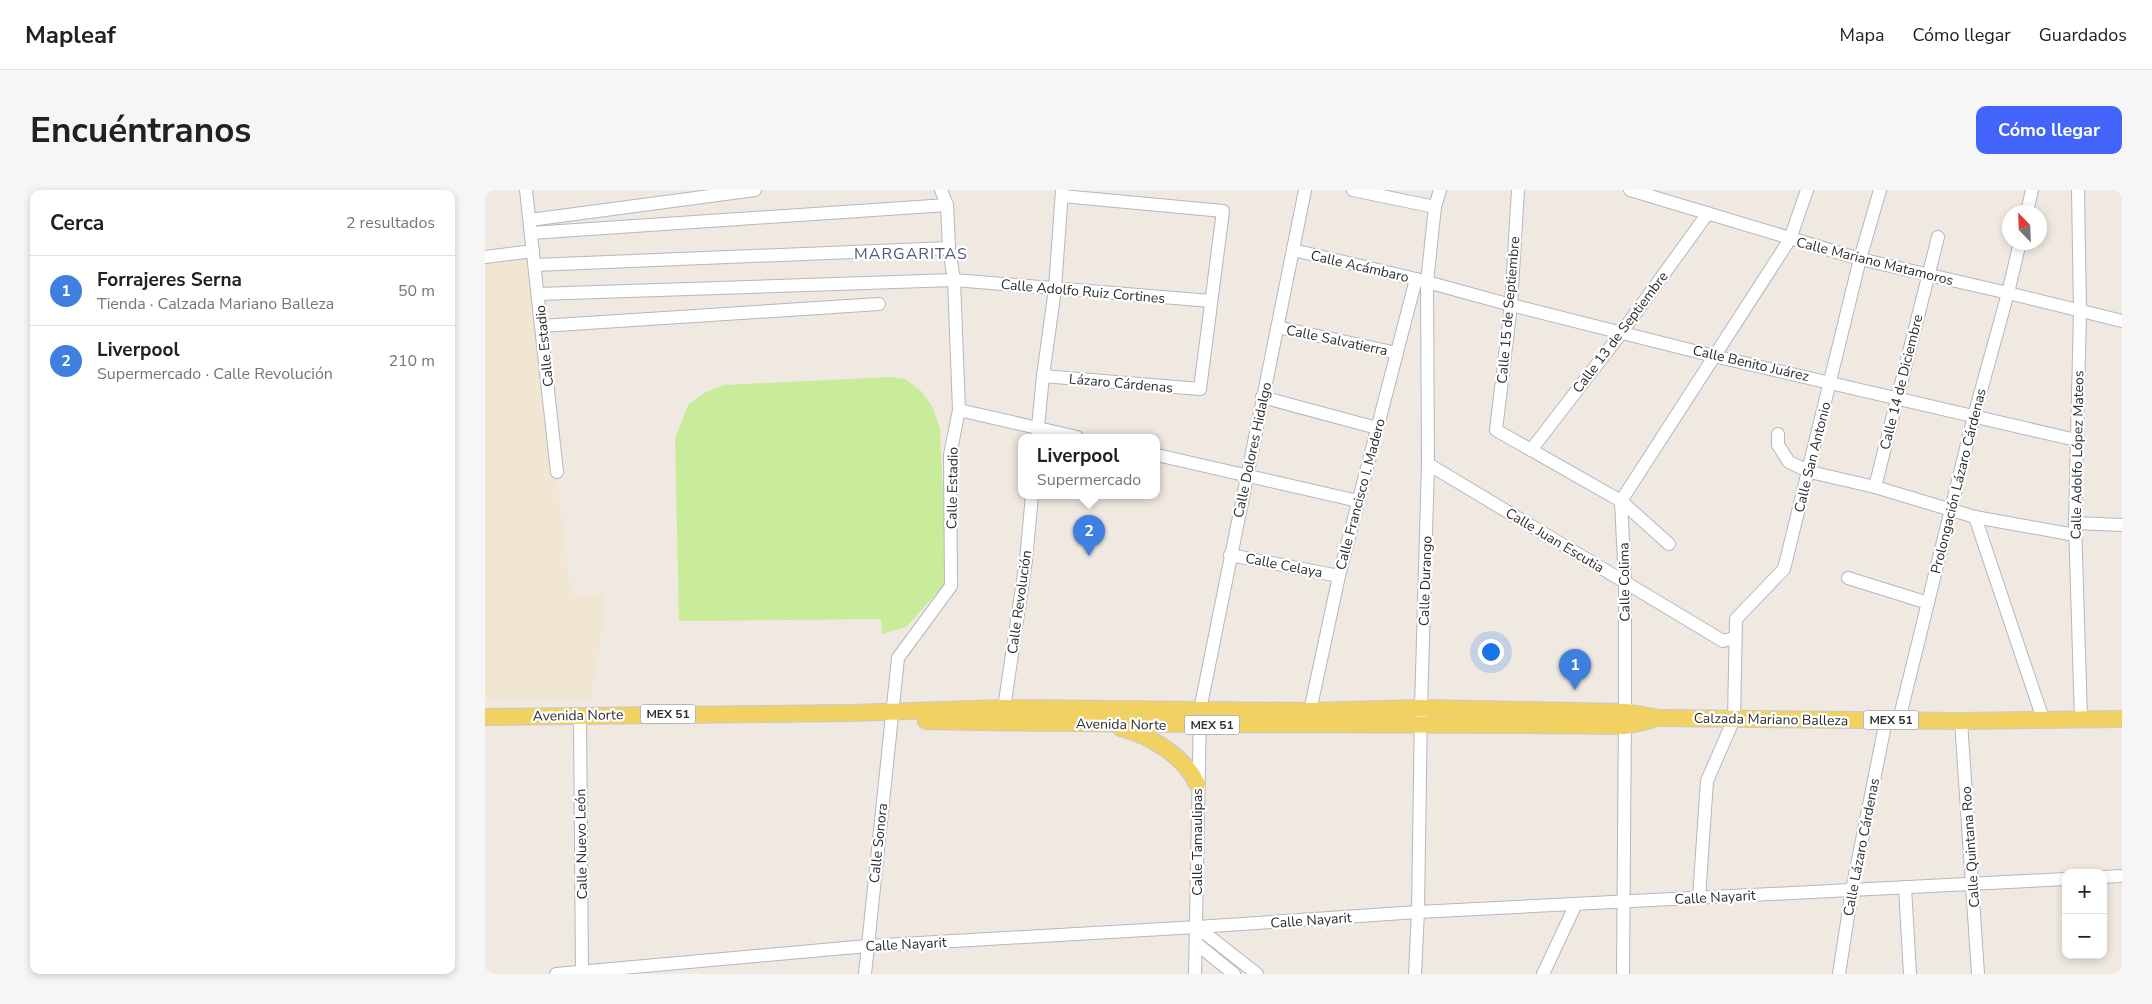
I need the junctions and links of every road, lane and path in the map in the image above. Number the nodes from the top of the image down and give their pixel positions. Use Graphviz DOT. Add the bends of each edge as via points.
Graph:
graph roads {
  1 [pos="526,190"];
  2 [pos="755,190"];
  3 [pos="941,190"];
  4 [pos="1305,190"];
  5 [pos="1353,190"];
  6 [pos="1440,190"];
  7 [pos="1518,190"];
  8 [pos="1630,190"];
  9 [pos="1807,190"];
  10 [pos="1880,190"];
  11 [pos="2032,190"];
  12 [pos="2078,190"];
  13 [pos="1062,193"];
  14 [pos="947,205"];
  15 [pos="2029,205"];
  16 [pos="1435,207"];
  17 [pos="1708,213"];
  18 [pos="530,220"];
  19 [pos="531,233"];
  20 [pos="1938,236"];
  21 [pos="1790,239"];
  22 [pos="949,248"];
  23 [pos="1293,250"];
  24 [pos="2018,250"];
  25 [pos="533,251"];
  26 [pos="485,257"];
  27 [pos="1860,259"];
  28 [pos="535,265"];
  29 [pos="1928,276"];
  30 [pos="954,280"];
  31 [pos="1422,281"];
  32 [pos="1055,289"];
  33 [pos="2008,293"];
  34 [pos="538,294"];
  35 [pos="1211,301"];
  36 [pos="879,304"];
  37 [pos="1511,305"];
  38 [pos="2080,311"];
  39 [pos="2122,321"];
  40 [pos="541,326"];
  41 [pos="1277,327"];
  42 [pos="1621,332"];
  43 [pos="1397,353"];
  44 [pos="1714,356"];
  45 [pos="1043,376"];
  46 [pos="1830,382"];
  47 [pos="1262,397"];
  48 [pos="1896,399"];
  49 [pos="959,410"];
  50 [pos="1974,416"];
  51 [pos="1377,428"];
  52 [pos="1038,433"];
  53 [pos="1777,434"];
  54 [pos="2076,440"];
  55 [pos="1531,450"];
  56 [pos="1160,456"];
  57 [pos="1428,464"];
  58 [pos="557,472"];
  59 [pos="1809,472"];
  60 [pos="1246,476"];
  61 [pos="1875,488"];
  62 [pos="1032,499"];
  63 [pos="1358,501"];
  64 [pos="1621,501"];
  65 [pos="1951,511"];
  66 [pos="1975,517"];
  67 [pos="2122,525"];
  68 [pos="2075,529"];
  69 [pos="1669,544"];
  70 [pos="1230,555"];
  71 [pos="1339,576"];
  72 [pos="1849,578"];
  73 [pos="1625,582"];
  74 [pos="1928,603"];
  75 [pos="1735,638"];
  76 [pos="1004,708"];
  77 [pos="1310,711"];
  78 [pos="580,715"];
  79 [pos="892,716"];
  80 [pos="1422,716"];
  81 [pos="485,717"];
  82 [pos="1200,717"];
  83 [pos="1625,719"];
  84 [pos="1734,719"];
  85 [pos="2043,719"];
  86 [pos="2081,719"];
  87 [pos="2122,719"];
  88 [pos="1893,720"];
  89 [pos="1961,720"];
  90 [pos="925,721"];
  91 [pos="1102,723"];
  92 [pos="1197,784"];
  93 [pos="2122,876"];
  94 [pos="2107,877"];
  95 [pos="2062,879"];
  96 [pos="1972,884"];
  97 [pos="1905,887"];
  98 [pos="1852,890"];
  99 [pos="1699,898"];
  100 [pos="1624,902"];
  101 [pos="1576,904"];
  102 [pos="1418,912"];
  103 [pos="1197,927"];
  104 [pos="1197,944"];
  105 [pos="867,946"];
  106 [pos="582,973"];
  107 [pos="556,974"];
  108 [pos="865,974"];
  109 [pos="1195,974"];
  110 [pos="1235,974"];
  111 [pos="1257,974"];
  112 [pos="1415,974"];
  113 [pos="1543,974"];
  114 [pos="1623,974"];
  115 [pos="1839,974"];
  116 [pos="1909,974"];
  117 [pos="1978,974"];
  1 -- 18 [label="street, Calle Estadio"];
  2 -- 18 [label="street"];
  3 -- 14 [label="street, Calle Estadio"];
  4 -- 23 [label="street, Calle Dolores Hidalgo"];
  5 -- 16 [label="street"];
  6 -- 16 [label="street, Calle Durango"];
  7 -- 37 [label="street, Calle 15 de Septiembre"];
  8 -- 17 [label="street, Calle Mariano Matamoros"];
  9 -- 21 [label="street"];
  10 -- 27 [label="street, Calle San Antonio"];
  11 -- 15 [label="street"];
  12 -- 38 [label="street, Calle Adolfo López Mateos"];
  13 -- 32 [label="street"];
  13 -- 35 [label="street" via="1223,211"];
  14 -- 19 [label="street"];
  14 -- 22 [label="street, Calle Estadio"];
  16 -- 31 [label="street, Calle Durango"];
  17 -- 21 [label="street, Calle Mariano Matamoros"];
  17 -- 42 [label="street, Calle 13 de Septiembre"];
  18 -- 19 [label="street, Calle Estadio"];
  19 -- 25 [label="street, Calle Estadio"];
  20 -- 29 [label="street, Calle 14 de Diciembre"];
  21 -- 27 [label="street, Calle Mariano Matamoros"];
  21 -- 44 [label="street"];
  22 -- 28 [label="street"];
  22 -- 30 [label="street, Calle Estadio"];
  23 -- 31 [label="street, Calle Acámbaro"];
  23 -- 41 [label="street, Calle Dolores Hidalgo"];
  24 -- 33 [label="street, Prolongación Lázaro Cárdenas"];
  25 -- 26 [label="street"];
  25 -- 28 [label="street, Calle Estadio"];
  27 -- 29 [label="street, Calle Mariano Matamoros"];
  27 -- 46 [label="street, Calle San Antonio"];
  28 -- 34 [label="street, Calle Estadio"];
  29 -- 33 [label="street, Calle Mariano Matamoros"];
  29 -- 48 [label="street, Calle 14 de Diciembre"];
  30 -- 32 [label="street, Calle Adolfo Ruiz Cortines"];
  30 -- 34 [label="street, Calle Adolfo Ruiz Cortines"];
  30 -- 49 [label="street, Calle Estadio"];
  31 -- 37 [label="street, Calle Benito Juárez"];
  31 -- 43 [label="street, Calle Francisco I. Madero"];
  31 -- 57 [label="street, Calle Durango"];
  32 -- 35 [label="street, Calle Adolfo Ruiz Cortines"];
  32 -- 45 [label="street"];
  33 -- 38 [label="street, Calle Mariano Matamoros"];
  33 -- 50 [label="street, Prolongación Lázaro Cárdenas"];
  34 -- 40 [label="street, Calle Estadio"];
  35 -- 45 [label="street, Lázaro Cárdenas" via="1199,389"];
  36 -- 40 [label="street"];
  37 -- 42 [label="street, Calle Benito Juárez"];
  37 -- 55 [label="street, Calle 15 de Septiembre" via="1496,430"];
  38 -- 39 [label="street, Calle Mariano Matamoros"];
  38 -- 54 [label="street, Calle Adolfo López Mateos"];
  40 -- 58 [label="street, Calle Estadio"];
  41 -- 43 [label="street, Calle Salvatierra"];
  41 -- 47 [label="street, Calle Dolores Hidalgo"];
  42 -- 44 [label="street, Calle Benito Juárez"];
  42 -- 55 [label="street, Calle 13 de Septiembre"];
  43 -- 51 [label="street, Calle Francisco I. Madero"];
  44 -- 46 [label="street, Calle Benito Juárez"];
  44 -- 64 [label="street"];
  45 -- 52 [label="street"];
  46 -- 48 [label="street, Calle Benito Juárez"];
  46 -- 59 [label="street, Calle San Antonio"];
  47 -- 51 [label="street"];
  47 -- 60 [label="street, Calle Dolores Hidalgo"];
  48 -- 50 [label="street, Calle Benito Juárez"];
  48 -- 61 [label="street, Calle 14 de Diciembre"];
  49 -- 52 [label="street"];
  49 -- 79 [label="street, Calle Estadio" via="950,455 951,586 898,658"];
  50 -- 54 [label="street, Calle Benito Juárez"];
  50 -- 65 [label="street, Prolongación Lázaro Cárdenas"];
  51 -- 63 [label="street, Calle Francisco I. Madero"];
  53 -- 59 [label="street" via="1778,445 1789,462"];
  54 -- 68 [label="street, Calle Adolfo López Mateos"];
  55 -- 64 [label="street"];
  56 -- 60 [label="street"];
  57 -- 73 [label="street, Calle Juan Escutia"];
  57 -- 80 [label="street, Calle Durango"];
  59 -- 61 [label="street"];
  59 -- 75 [label="street, Calle San Antonio" via="1785,569 1736,619"];
  60 -- 63 [label="street"];
  60 -- 70 [label="street, Calle Dolores Hidalgo"];
  61 -- 65 [label="street"];
  62 -- 76 [label="street, Calle Revolución"];
  63 -- 71 [label="street, Calle Francisco I. Madero"];
  64 -- 69 [label="street"];
  64 -- 73 [label="street, Calle Colima"];
  65 -- 66 [label="street"];
  65 -- 74 [label="street, Prolongación Lázaro Cárdenas"];
  66 -- 68 [label="street"];
  66 -- 85 [label="street"];
  67 -- 68 [label="street"];
  68 -- 86 [label="street, Calle Adolfo López Mateos"];
  70 -- 71 [label="street, Calle Celaya"];
  70 -- 82 [label="street, Calle Dolores Hidalgo"];
  71 -- 77 [label="street, Calle Francisco I. Madero"];
  72 -- 74 [label="street"];
  73 -- 75 [label="street, Calle Juan Escutia" via="1723,641"];
  73 -- 83 [label="street, Calle Colima"];
  74 -- 88 [label="street, Prolongación Lázaro Cárdenas"];
  75 -- 84 [label="street, Calle San Antonio"];
  76 -- 79 [label="main road, Avenida Norte / MEX 51"];
  76 -- 82 [label="main road, Avenida Norte / MEX 51"];
  76 -- 90 [label="main road" via="993,714"];
  77 -- 80 [label="main road, Avenida Norte / MEX 51"];
  77 -- 82 [label="main road, Avenida Norte / MEX 51"];
  78 -- 79 [label="main road, Avenida Norte / MEX 51" via="851,713"];
  78 -- 81 [label="main road, Avenida Norte / MEX 51"];
  78 -- 106 [label="street, Calle Nuevo León"];
  79 -- 90 [label="main road, Avenida Norte / MEX 51"];
  79 -- 105 [label="street, Calle Sonora"];
  80 -- 82 [label="main road, Avenida Norte / MEX 51"];
  80 -- 83 [label="main road, Calzada Mariano Balleza / MEX 51"];
  80 -- 102 [label="street, Calle Durango"];
  82 -- 91 [label="main road, Avenida Norte / MEX 51"];
  82 -- 92 [label="street, Calle Tamaulipas"];
  83 -- 84 [label="main road, Calzada Mariano Balleza / MEX 51"];
  83 -- 100 [label="street, Calle Colima"];
  84 -- 88 [label="main road, Calzada Mariano Balleza / MEX 51"];
  84 -- 99 [label="street" via="1707,781"];
  85 -- 86 [label="main road, Calzada Mariano Balleza / MEX 51"];
  85 -- 89 [label="main road, Calzada Mariano Balleza / MEX 51"];
  86 -- 87 [label="main road, Calzada Mariano Balleza / MEX 51"];
  88 -- 89 [label="main road, Calzada Mariano Balleza / MEX 51"];
  88 -- 98 [label="street, Calle Lázaro Cárdenas"];
  89 -- 96 [label="street, Calle Quintana Roo"];
  90 -- 91 [label="main road, Avenida Norte / MEX 51"];
  91 -- 92 [label="main road" via="1137,732 1165,749 1191,771"];
  92 -- 103 [label="street, Calle Tamaulipas"];
  93 -- 94 [label="street"];
  95 -- 96 [label="street, Calle Nayarit"];
  96 -- 97 [label="street, Calle Nayarit"];
  96 -- 117 [label="street, Calle Quintana Roo"];
  97 -- 98 [label="street, Calle Nayarit"];
  97 -- 116 [label="street"];
  98 -- 99 [label="street, Calle Nayarit"];
  98 -- 115 [label="street, Calle Lázaro Cárdenas"];
  99 -- 100 [label="street, Calle Nayarit"];
  100 -- 101 [label="street, Calle Nayarit"];
  100 -- 114 [label="street, Calle Colima"];
  101 -- 102 [label="street, Calle Nayarit"];
  101 -- 113 [label="street"];
  102 -- 103 [label="street, Calle Nayarit"];
  102 -- 112 [label="street, Calle Durango"];
  103 -- 104 [label="street, Calle Tamaulipas"];
  103 -- 105 [label="street, Calle Nayarit"];
  103 -- 111 [label="street"];
  104 -- 109 [label="street, Calle Tamaulipas"];
  104 -- 110 [label="street"];
  105 -- 106 [label="street, Calle Nayarit"];
  105 -- 108 [label="street, Calle Sonora"];
  106 -- 107 [label="street, Calle Nayarit"];
}
